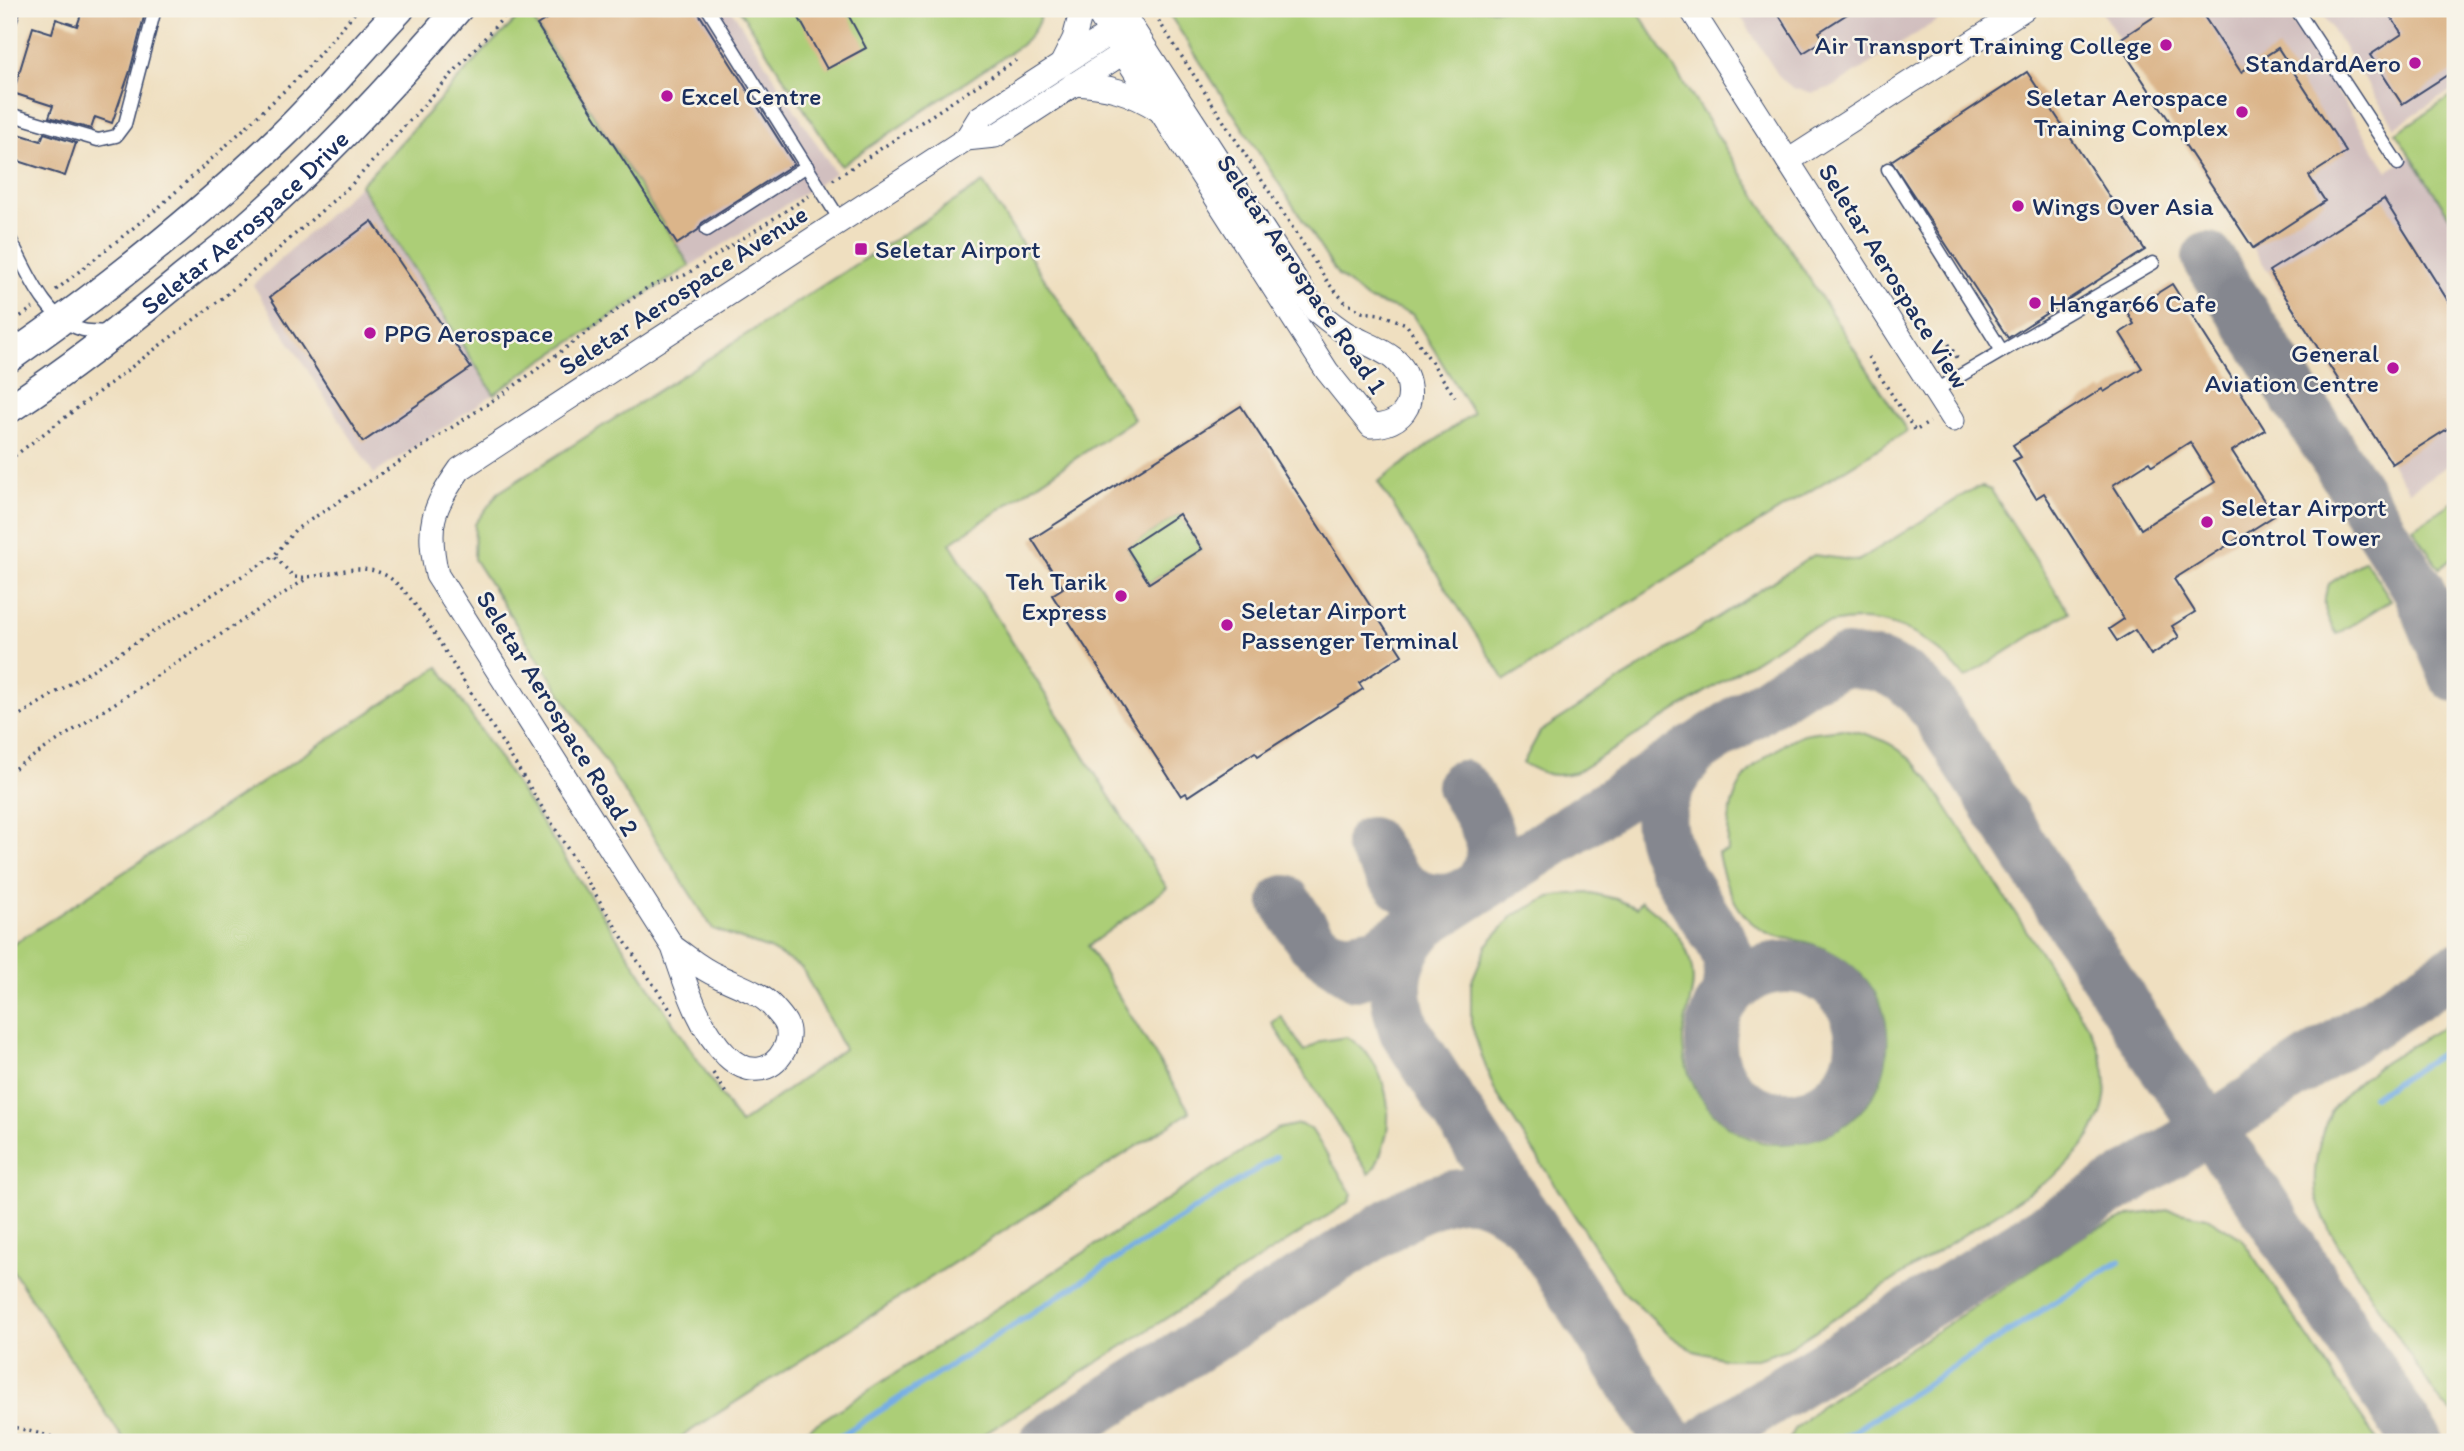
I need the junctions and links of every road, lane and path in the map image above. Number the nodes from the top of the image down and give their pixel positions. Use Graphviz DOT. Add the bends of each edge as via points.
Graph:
graph roads {
  1 [pos="14,9"];
  2 [pos="155,9"];
  3 [pos="358,9"];
  4 [pos="400,9"];
  5 [pos="458,9"];
  6 [pos="511,9"];
  7 [pos="709,9"];
  8 [pos="1082,9"];
  9 [pos="1095,9"];
  10 [pos="1151,9"];
  11 [pos="1691,9"];
  12 [pos="2024,9"];
  13 [pos="2296,9"];
  14 [pos="9,25"];
  15 [pos="1125,31"];
  16 [pos="1016,60"];
  17 [pos="1067,75"];
  18 [pos="1161,111"];
  19 [pos="9,114"];
  20 [pos="1788,161"];
  21 [pos="2398,164"];
  22 [pos="807,166"];
  23 [pos="1888,169"];
  24 [pos="820,188"];
  25 [pos="840,220"];
  26 [pos="707,230"];
  27 [pos="1253,236"];
  28 [pos="9,237"];
  29 [pos="2153,263"];
  30 [pos="44,300"];
  31 [pos="62,321"];
  32 [pos="9,324"];
  33 [pos="118,332"];
  34 [pos="1945,338"];
  35 [pos="2002,351"];
  36 [pos="1868,356"];
  37 [pos="9,358"];
  38 [pos="1967,373"];
  39 [pos="1934,391"];
  40 [pos="1455,397"];
  41 [pos="9,409"];
  42 [pos="1950,416"];
  43 [pos="9,460"];
  44 [pos="440,498"];
  45 [pos="274,556"];
  46 [pos="308,578"];
  47 [pos="9,722"];
  48 [pos="9,772"];
  49 [pos="673,947"];
  50 [pos="676,1017"];
  51 [pos="712,1073"];
  52 [pos="727,1095"];
  53 [pos="9,1426"];
  54 [pos="57,1442"];
  1 -- 14 [label="lane"];
  2 -- 19 [label="lane" via="125,124 116,136 98,140"];
  3 -- 30 [label="path" via="302,74 230,142"];
  4 -- 31 [label="street, Seletar Aerospace Drive" via="281,137 169,237"];
  5 -- 33 [label="street, Seletar Aerospace Drive" via="403,73 285,192"];
  6 -- 43 [label="path" via="352,184 225,296"];
  7 -- 22 [label="lane"];
  8 -- 17 [label="street"];
  9 -- 15 [label="street, Seletar Aerospace Road 1"];
  10 -- 40 [label="path" via="1329,284 1362,312 1406,324"];
  11 -- 20 [label="street, Seletar Aerospace View"];
  12 -- 20 [label="street, Seletar Aerospace View"];
  13 -- 21 [label="lane"];
  15 -- 17 [label="street, Seletar Aerospace Avenue"];
  15 -- 18 [label="street, Seletar Aerospace Road 1"];
  15 -- 27 [label="street, Seletar Aerospace Road 1"];
  16 -- 24 [label="path"];
  17 -- 18 [label="street" via="1121,89"];
  17 -- 25 [label="street, Seletar Aerospace Avenue" via="995,136 966,139"];
  18 -- 27 [label="street, Seletar Aerospace Road 1"];
  20 -- 39 [label="street, Seletar Aerospace View"];
  22 -- 24 [label="lane"];
  22 -- 26 [label="lane"];
  23 -- 35 [label="lane"];
  24 -- 25 [label="lane"];
  24 -- 45 [label="path" via="685,275 648,287 506,392 295,530"];
  25 -- 44 [label="street, Seletar Aerospace Avenue" via="460,469"];
  27 -- 27 [label="street, Seletar Aerospace Road 1" via="1316,311 1401,364 1410,396 1397,419 1371,426 1326,371"];
  28 -- 30 [label="lane"];
  29 -- 35 [label="lane"];
  30 -- 31 [label="lane"];
  30 -- 32 [label="path"];
  31 -- 33 [label="lane" via="85,331"];
  31 -- 37 [label="street, Seletar Aerospace Drive"];
  33 -- 41 [label="street, Seletar Aerospace Drive"];
  34 -- 38 [label="path"];
  35 -- 38 [label="lane"];
  36 -- 42 [label="path" via="1915,432"];
  38 -- 39 [label="lane"];
  39 -- 42 [label="street, Seletar Aerospace View"];
  44 -- 49 [label="street, Seletar Aerospace Road 2" via="432,527 437,575"];
  45 -- 46 [label="path" via="294,577"];
  45 -- 47 [label="path"];
  46 -- 48 [label="path"];
  46 -- 50 [label="path" via="334,570 364,569 384,574 408,595"];
  49 -- 49 [label="street, Seletar Aerospace Road 2" via="771,1004 788,1026 787,1044 778,1062 765,1069 746,1068 728,1056 703,1023"];
  51 -- 52 [label="path"];
  53 -- 54 [label="path" via="54,1437"];
}
